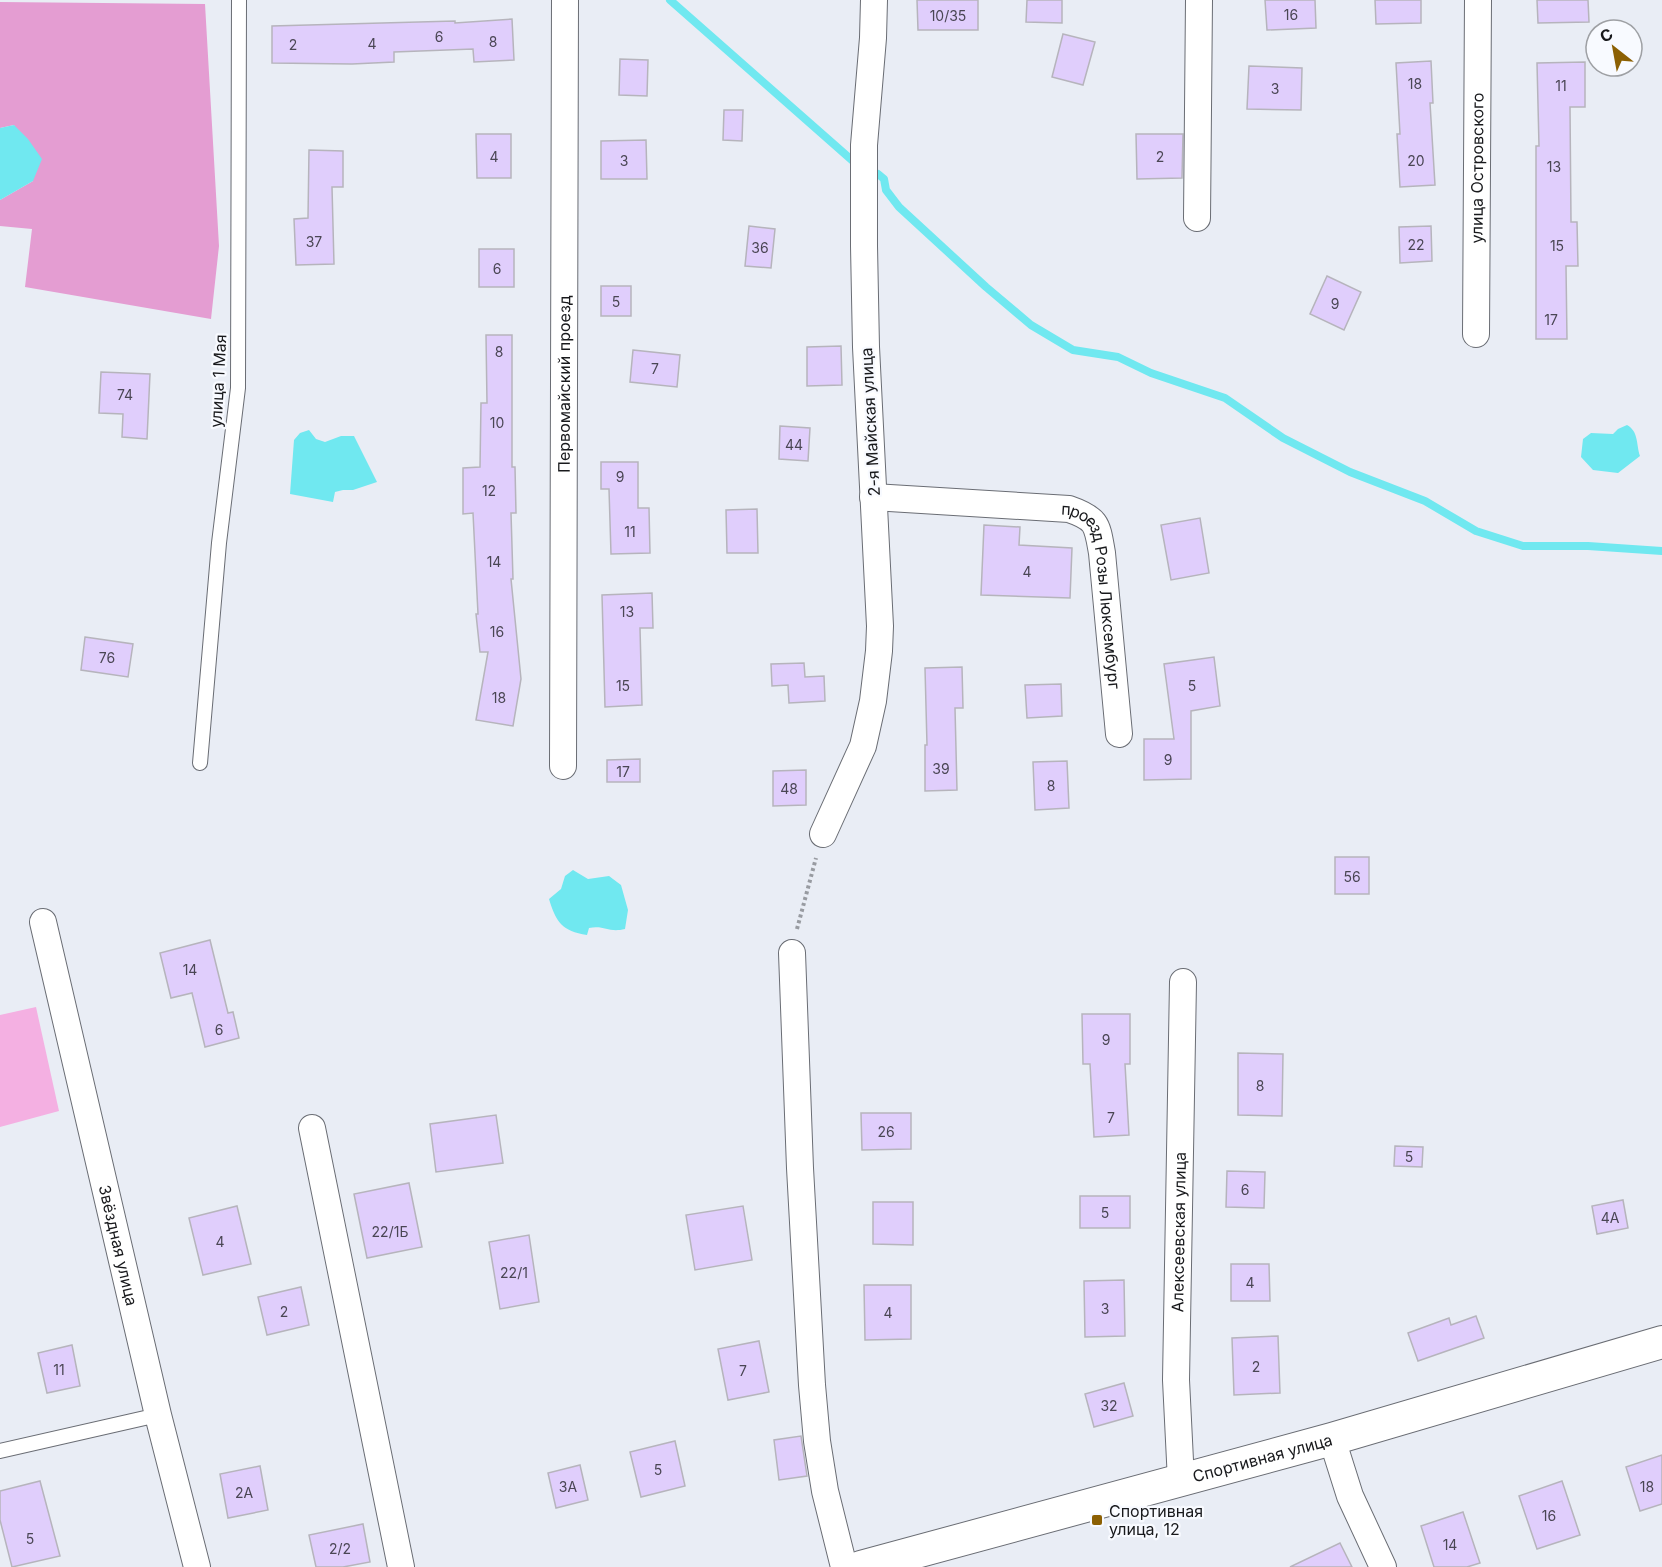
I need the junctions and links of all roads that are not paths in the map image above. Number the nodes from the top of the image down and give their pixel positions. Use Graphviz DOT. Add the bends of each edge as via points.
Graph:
graph roads {
  1 [pos="239,0"];
  2 [pos="565,0"];
  3 [pos="874,0"];
  4 [pos="1200,0"];
  5 [pos="1478,0"];
  6 [pos="1197,218"];
  7 [pos="1476,334"];
  8 [pos="873,496"];
  9 [pos="1119,734"];
  10 [pos="200,763"];
  11 [pos="563,766"];
  12 [pos="822,834"];
  13 [pos="43,922"];
  14 [pos="792,953"];
  15 [pos="1183,982"];
  16 [pos="312,1128"];
  17 [pos="1662,1341"];
  18 [pos="158,1415"];
  19 [pos="1332,1439"];
  20 [pos="0,1451"];
  21 [pos="1181,1481"];
  22 [pos="881,1565"];
  23 [pos="196,1567"];
  24 [pos="401,1567"];
  25 [pos="844,1567"];
  26 [pos="1383,1567"];
  1 -- 10 [label="lane, улица 1 Мая" via="238,388 219,543"];
  2 -- 11 [label="street, Первомайский проезд"];
  3 -- 8 [label="street, 2-я Майская улица" via="864,145 866,347"];
  4 -- 6 [label="street"];
  5 -- 7 [label="street, улица Островского"];
  8 -- 9 [label="street, проезд Розы Люксембург" via="1069,509 1086,515 1098,527 1102,553"];
  8 -- 12 [label="street, 2-я Майская улица" via="880,626 873,701 863,746"];
  13 -- 18 [label="street, Звёздная улица"];
  14 -- 25 [label="street" via="813,1396 825,1491"];
  15 -- 21 [label="street, Алексеевская улица" via="1176,1380"];
  16 -- 24 [label="street"];
  17 -- 19 [label="street, Спортивная улица"];
  18 -- 20 [label="lane"];
  18 -- 23 [label="street, Звёздная улица"];
  19 -- 21 [label="street, Спортивная улица"];
  19 -- 26 [label="street" via="1350,1496"];
  21 -- 22 [label="street, Спортивная улица"];
}
